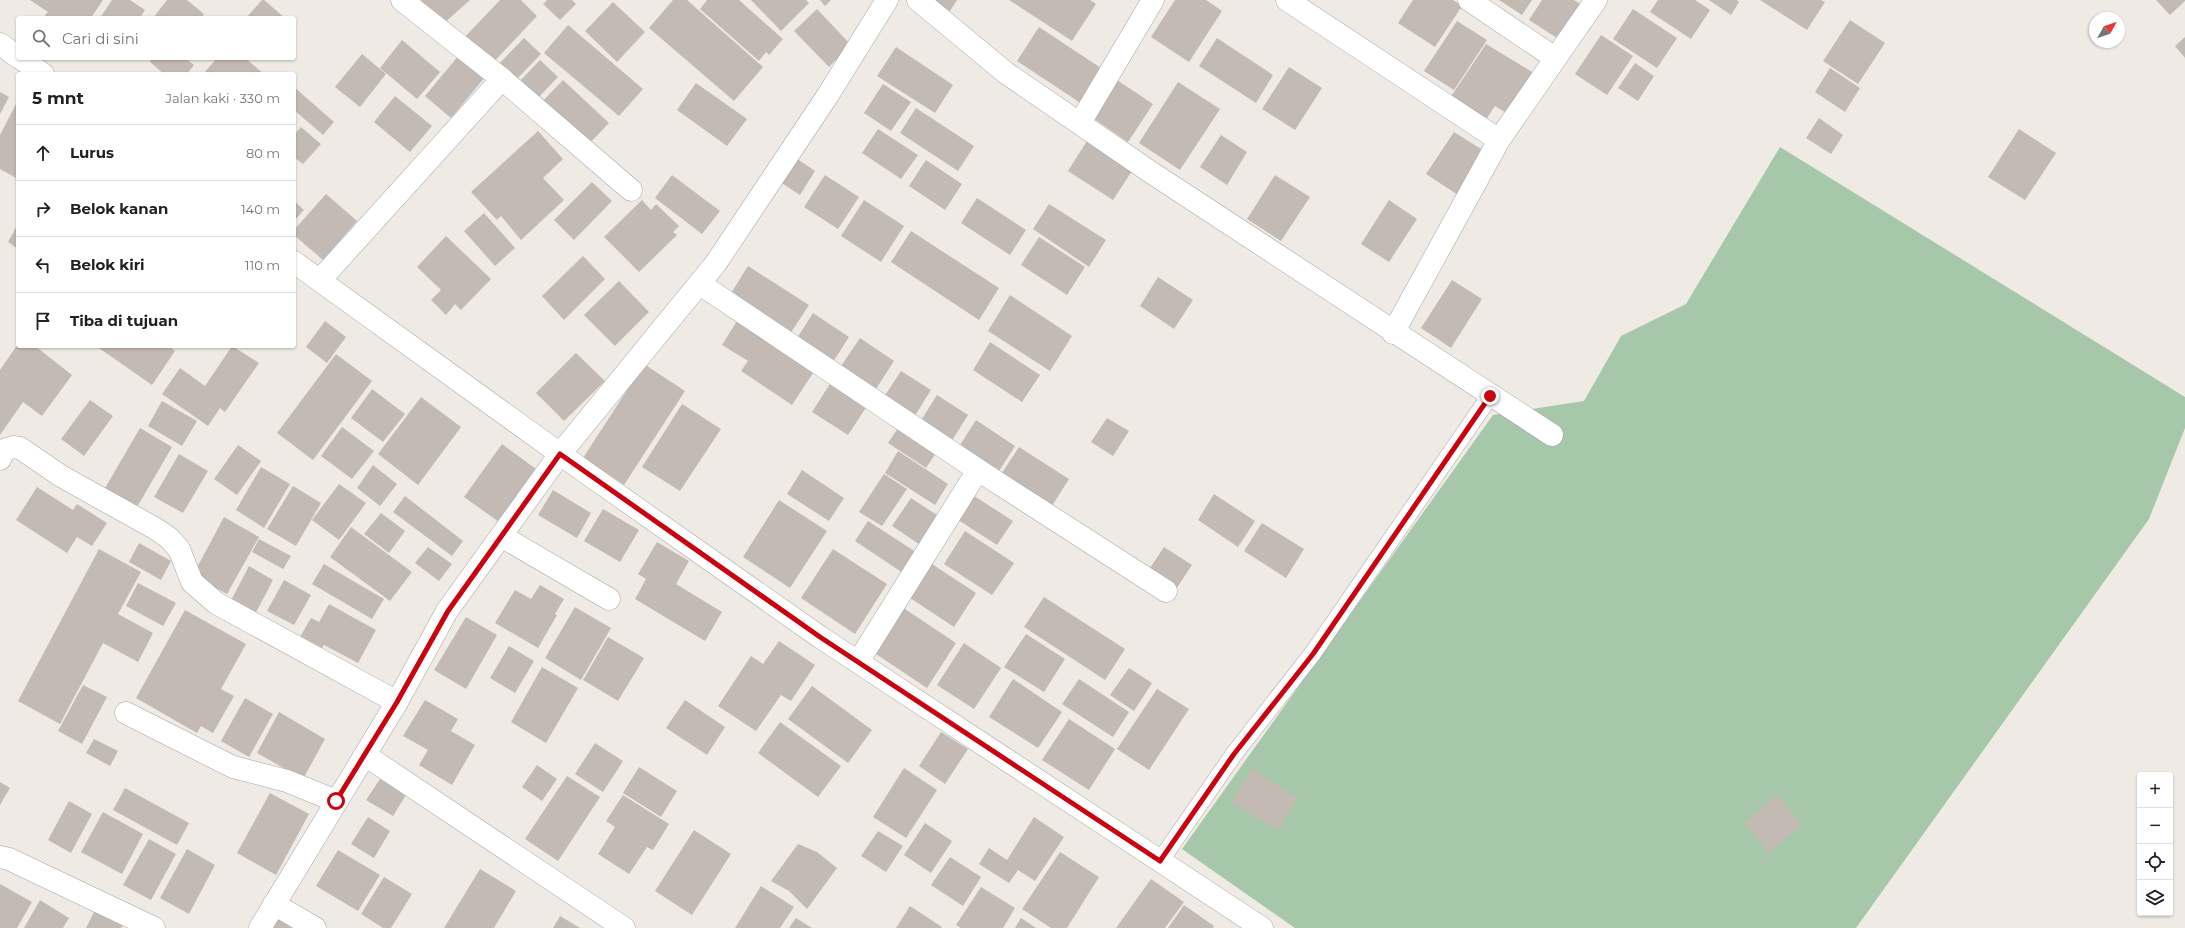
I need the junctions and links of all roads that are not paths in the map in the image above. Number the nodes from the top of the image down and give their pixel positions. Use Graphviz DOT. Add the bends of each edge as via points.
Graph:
graph roads {
  1 [pos="402,0"];
  2 [pos="887,0"];
  3 [pos="918,0"];
  4 [pos="1287,0"];
  5 [pos="1469,0"];
  6 [pos="1596,0"];
  7 [pos="1144,3"];
  8 [pos="0,44"];
  9 [pos="16,55"];
  10 [pos="1556,58"];
  11 [pos="23,60"];
  12 [pos="40,72"];
  13 [pos="502,79"];
  14 [pos="1080,123"];
  15 [pos="1499,140"];
  16 [pos="630,190"];
  17 [pos="296,263"];
  18 [pos="320,280"];
  19 [pos="700,284"];
  20 [pos="1394,333"];
  21 [pos="1490,396"];
  22 [pos="1552,435"];
  23 [pos="560,454"];
  24 [pos="0,459"];
  25 [pos="978,470"];
  26 [pos="501,536"];
  27 [pos="1166,591"];
  28 [pos="609,599"];
  29 [pos="858,662"];
  30 [pos="397,702"];
  31 [pos="126,713"];
  32 [pos="365,755"];
  33 [pos="336,801"];
  34 [pos="0,857"];
  35 [pos="1160,861"];
  36 [pos="274,904"];
  37 [pos="154,928"];
  38 [pos="260,928"];
  39 [pos="315,928"];
  40 [pos="624,928"];
  41 [pos="1262,928"];
  1 -- 13 [label="street"];
  2 -- 19 [label="street" via="828,95"];
  3 -- 14 [label="street" via="1006,73"];
  4 -- 15 [label="street"];
  5 -- 10 [label="street"];
  6 -- 10 [label="street"];
  7 -- 14 [label="street"];
  8 -- 9 [label="street"];
  10 -- 15 [label="street"];
  11 -- 12 [label="street"];
  13 -- 16 [label="street"];
  13 -- 18 [label="street"];
  14 -- 20 [label="street"];
  15 -- 20 [label="street"];
  17 -- 18 [label="street"];
  18 -- 23 [label="street"];
  19 -- 23 [label="street"];
  19 -- 25 [label="street"];
  20 -- 21 [label="street"];
  21 -- 22 [label="street"];
  21 -- 35 [label="lane" via="1313,654 1234,754"];
  23 -- 26 [label="street"];
  23 -- 29 [label="street"];
  24 -- 30 [label="street" via="4,450 20,448 61,476 156,529 179,549 192,582 216,603"];
  25 -- 27 [label="street"];
  25 -- 29 [label="street"];
  26 -- 28 [label="street"];
  26 -- 30 [label="street" via="448,611"];
  29 -- 35 [label="street"];
  30 -- 32 [label="street"];
  31 -- 33 [label="street" via="233,767 287,781"];
  32 -- 33 [label="street"];
  32 -- 40 [label="street"];
  33 -- 36 [label="street"];
  34 -- 37 [label="street"];
  35 -- 41 [label="street"];
  36 -- 38 [label="street"];
  36 -- 39 [label="street"];
}
